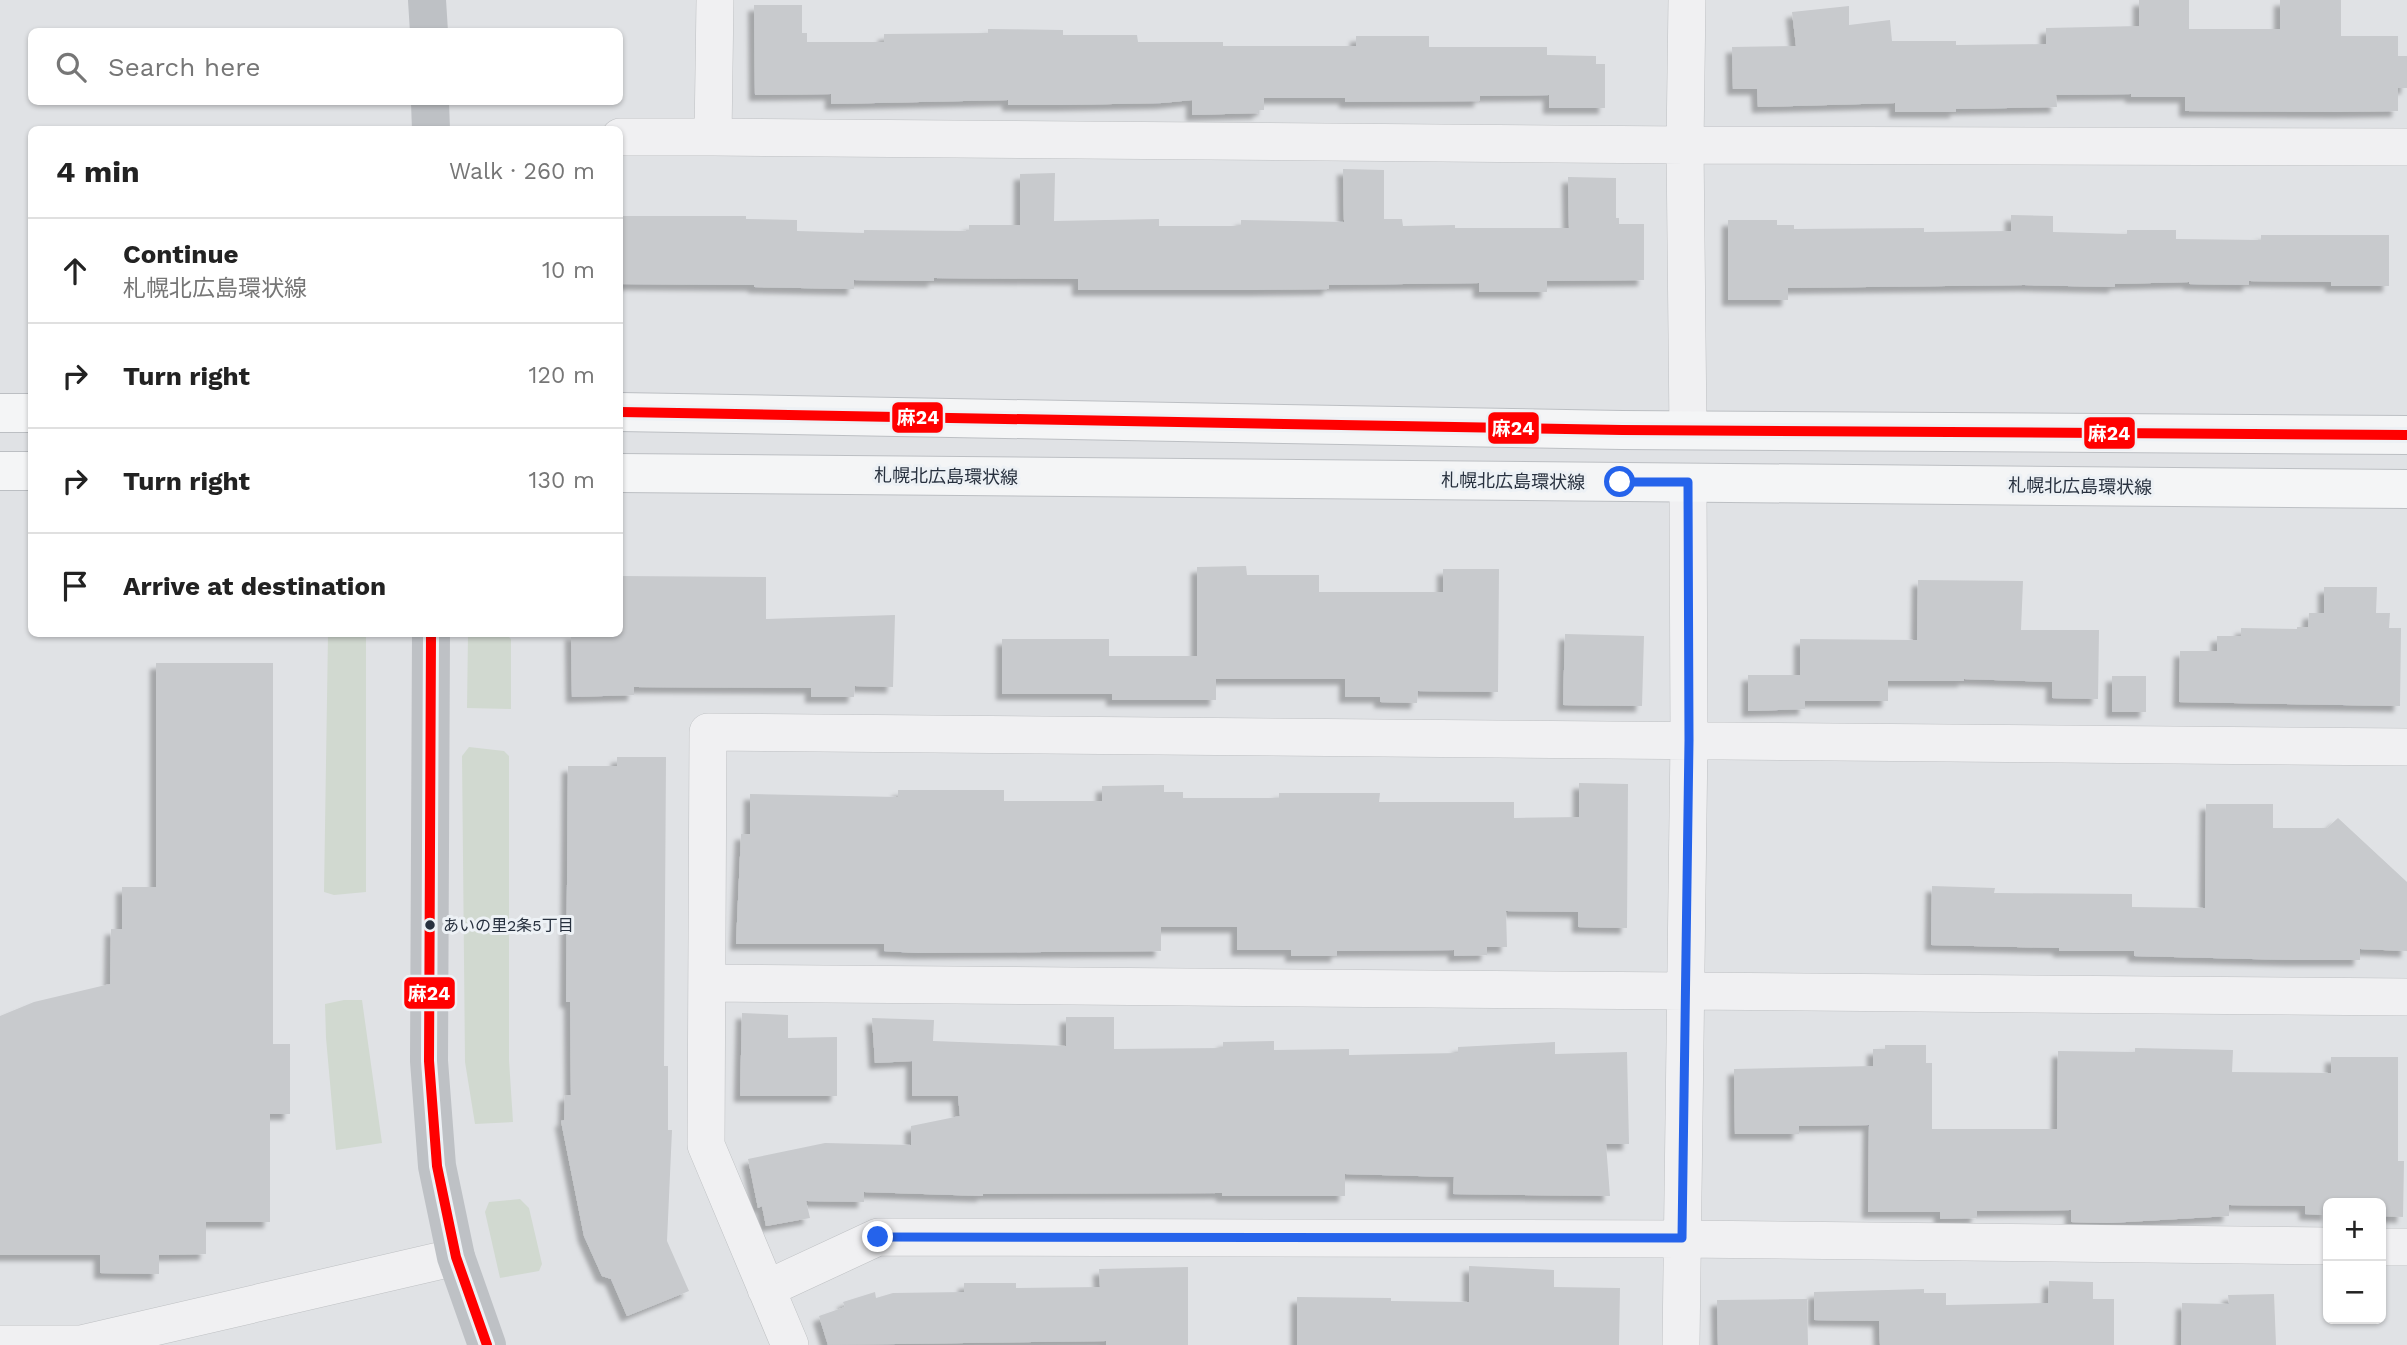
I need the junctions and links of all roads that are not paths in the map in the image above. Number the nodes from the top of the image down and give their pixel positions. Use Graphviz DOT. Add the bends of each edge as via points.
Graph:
graph roads {
  1 [pos="427,0"];
  2 [pos="715,0"];
  3 [pos="1687,0"];
  4 [pos="429,28"];
  5 [pos="430,105"];
  6 [pos="431,126"];
  7 [pos="623,137"];
  8 [pos="713,137"];
  9 [pos="1685,145"];
  10 [pos="2407,146"];
  11 [pos="0,412"];
  12 [pos="623,412"];
  13 [pos="28,413"];
  14 [pos="1688,430"];
  15 [pos="2407,435"];
  16 [pos="0,471"];
  17 [pos="28,471"];
  18 [pos="623,473"];
  19 [pos="1688,482"];
  20 [pos="2407,489"];
  21 [pos="431,637"];
  22 [pos="1689,740"];
  23 [pos="2407,747"];
  24 [pos="707,984"];
  25 [pos="1686,992"];
  26 [pos="2407,997"];
  27 [pos="1682,1238"];
  28 [pos="2323,1246"];
  29 [pos="2386,1247"];
  30 [pos="2407,1247"];
  31 [pos="456,1257"];
  32 [pos="766,1289"];
  33 [pos="203,1331"];
  34 [pos="0,1344"];
  35 [pos="488,1345"];
  36 [pos="790,1345"];
  37 [pos="1681,1345"];
  1 -- 4 [label="street"];
  2 -- 8 [label="street"];
  3 -- 9 [label="street"];
  5 -- 6 [label="street"];
  7 -- 8 [label="street"];
  8 -- 9 [label="street"];
  9 -- 10 [label="street"];
  9 -- 14 [label="street"];
  11 -- 13 [label="main road"];
  12 -- 14 [label="main road"];
  14 -- 15 [label="main road"];
  16 -- 17 [label="main road"];
  18 -- 19 [label="main road, 札幌北広島環状線"];
  19 -- 20 [label="main road, 札幌北広島環状線"];
  19 -- 22 [label="street"];
  21 -- 31 [label="street" via="429,1061 437,1166"];
  22 -- 23 [label="street"];
  22 -- 24 [label="street" via="708,732"];
  22 -- 25 [label="street"];
  24 -- 25 [label="street"];
  24 -- 32 [label="street" via="706,1145"];
  25 -- 26 [label="street"];
  25 -- 27 [label="street"];
  27 -- 28 [label="street"];
  27 -- 32 [label="street" via="878,1237"];
  27 -- 37 [label="street"];
  29 -- 30 [label="street"];
  31 -- 33 [label="street"];
  31 -- 35 [label="street"];
  32 -- 36 [label="street"];
  33 -- 34 [label="street" via="81,1344"];
}
